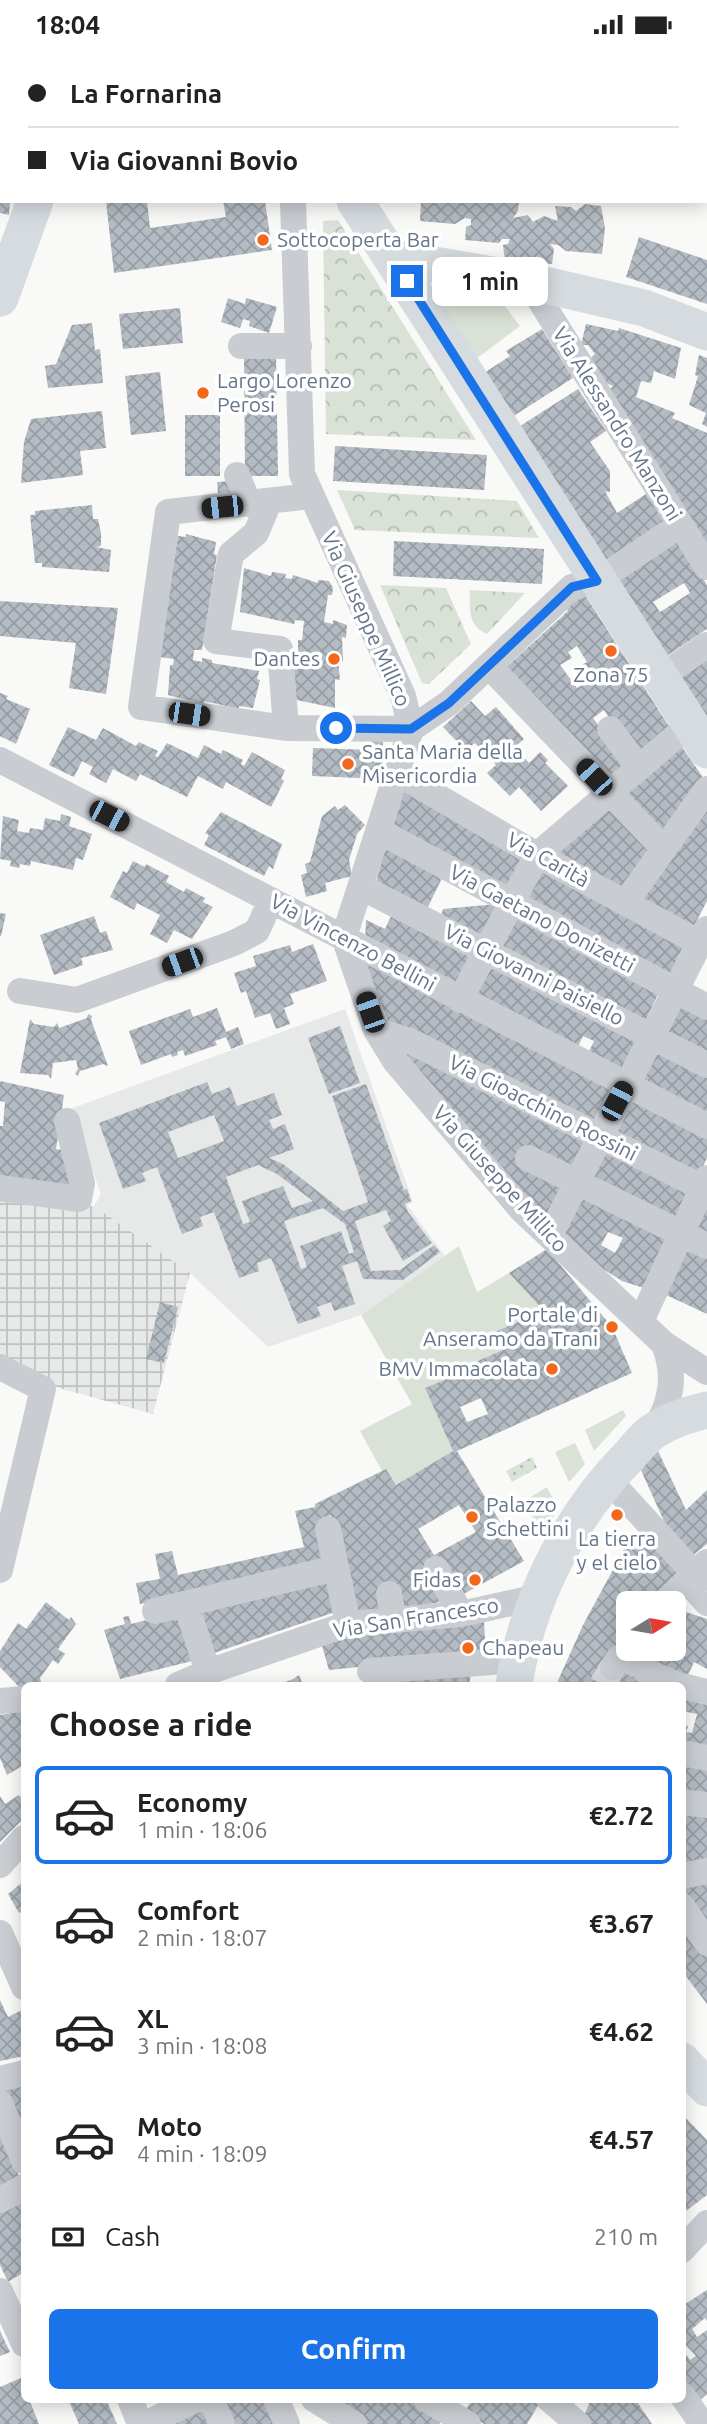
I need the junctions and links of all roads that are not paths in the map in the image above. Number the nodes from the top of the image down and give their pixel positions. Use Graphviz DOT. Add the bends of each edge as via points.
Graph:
graph roads {
  1 [pos="34,203"];
  2 [pos="356,203"];
  3 [pos="298,208"];
  4 [pos="393,258"];
  5 [pos="528,281"];
  6 [pos="0,298"];
  7 [pos="707,332"];
  8 [pos="241,346"];
  9 [pos="299,346"];
  10 [pos="237,475"];
  11 [pos="311,496"];
  12 [pos="259,503"];
  13 [pos="680,525"];
  14 [pos="707,567"];
  15 [pos="584,585"];
  16 [pos="707,645"];
  17 [pos="489,666"];
  18 [pos="660,677"];
  19 [pos="286,727"];
  20 [pos="411,729"];
  21 [pos="610,729"];
  22 [pos="702,743"];
  23 [pos="0,760"];
  24 [pos="639,768"];
  25 [pos="397,773"];
  26 [pos="707,789"];
  27 [pos="610,793"];
  28 [pos="379,831"];
  29 [pos="664,849"];
  30 [pos="537,855"];
  31 [pos="361,887"];
  32 [pos="271,900"];
  33 [pos="625,903"];
  34 [pos="512,904"];
  35 [pos="703,936"];
  36 [pos="344,937"];
  37 [pos="487,950"];
  38 [pos="676,990"];
  39 [pos="20,991"];
  40 [pos="460,1000"];
  41 [pos="707,1007"];
  42 [pos="376,1030"];
  43 [pos="651,1036"];
  44 [pos="707,1065"];
  45 [pos="626,1084"];
  46 [pos="67,1121"];
  47 [pos="707,1126"];
  48 [pos="599,1136"];
  49 [pos="528,1158"];
  50 [pos="575,1181"];
  51 [pos="705,1185"];
  52 [pos="0,1188"];
  53 [pos="681,1233"];
  54 [pos="550,1235"];
  55 [pos="707,1246"];
  56 [pos="641,1321"];
  57 [pos="664,1344"];
  58 [pos="705,1366"];
  59 [pos="0,1367"];
  60 [pos="707,1410"];
  61 [pos="655,1429"];
  62 [pos="614,1472"];
  63 [pos="328,1529"];
  64 [pos="336,1568"];
  65 [pos="701,1568"];
  66 [pos="436,1569"];
  67 [pos="0,1570"];
  68 [pos="677,1591"];
  69 [pos="389,1594"];
  70 [pos="538,1597"];
  71 [pos="707,1603"];
  72 [pos="186,1604"];
  73 [pos="155,1611"];
  74 [pos="461,1614"];
  75 [pos="394,1620"];
  76 [pos="348,1624"];
  77 [pos="617,1661"];
  78 [pos="645,1661"];
  79 [pos="613,1667"];
  80 [pos="370,1671"];
  81 [pos="208,1672"];
  82 [pos="509,1673"];
  83 [pos="185,1682"];
  84 [pos="674,1682"];
  85 [pos="686,1687"];
  86 [pos="707,1692"];
  87 [pos="21,1699"];
  88 [pos="0,1701"];
  89 [pos="686,1754"];
  90 [pos="707,1758"];
  91 [pos="686,1802"];
  92 [pos="707,1805"];
  93 [pos="21,1841"];
  94 [pos="0,1865"];
  95 [pos="707,1871"];
  96 [pos="686,1875"];
  97 [pos="686,1912"];
  98 [pos="0,1933"];
  99 [pos="706,1941"];
  100 [pos="21,1980"];
  101 [pos="686,2065"];
  102 [pos="21,2074"];
  103 [pos="0,2079"];
  104 [pos="707,2088"];
  105 [pos="0,2102"];
  106 [pos="21,2154"];
  107 [pos="21,2189"];
  108 [pos="0,2200"];
  109 [pos="707,2223"];
  110 [pos="686,2246"];
  111 [pos="7,2292"];
  112 [pos="21,2335"];
  113 [pos="132,2403"];
  114 [pos="188,2403"];
  115 [pos="213,2403"];
  116 [pos="278,2403"];
  117 [pos="320,2403"];
  118 [pos="434,2403"];
  119 [pos="460,2416"];
  120 [pos="143,2424"];
  121 [pos="222,2424"];
  122 [pos="287,2424"];
  123 [pos="354,2424"];
  1 -- 6 [label="street"];
  2 -- 4 [label="street"];
  3 -- 9 [label="street, Via Giuseppe Millico"];
  4 -- 5 [label="street"];
  4 -- 15 [label="street"];
  5 -- 7 [label="street" via="644,308"];
  5 -- 13 [label="street, Via Alessandro Manzoni"];
  8 -- 9 [label="street"];
  9 -- 11 [label="street, Via Giuseppe Millico" via="302,474"];
  10 -- 12 [label="street"];
  11 -- 12 [label="street"];
  11 -- 20 [label="street, Via Giuseppe Millico" via="403,697"];
  12 -- 19 [label="street" via="256,533 231,554 216,641 280,649"];
  12 -- 19 [label="street" via="168,512 141,707"];
  13 -- 14 [label="street, Via Alessandro Manzoni"];
  13 -- 15 [label="street"];
  15 -- 17 [label="street"];
  15 -- 18 [label="street"];
  16 -- 18 [label="street"];
  17 -- 20 [label="street" via="449,703"];
  17 -- 27 [label="street"];
  18 -- 22 [label="street"];
  19 -- 20 [label="street"];
  20 -- 25 [label="street, Via Giuseppe Millico"];
  21 -- 24 [label="street"];
  22 -- 24 [label="street"];
  23 -- 32 [label="street, Via Vincenzo Bellini"];
  24 -- 27 [label="street"];
  25 -- 28 [label="street, Via Giuseppe Millico"];
  25 -- 30 [label="street, Via Carità"];
  26 -- 29 [label="street"];
  27 -- 29 [label="street"];
  27 -- 30 [label="street"];
  28 -- 31 [label="street, Via Giuseppe Millico"];
  28 -- 34 [label="street, Via Gaetano Donizetti"];
  29 -- 33 [label="street"];
  30 -- 33 [label="street, Via Carità"];
  30 -- 34 [label="street"];
  31 -- 36 [label="street, Via Giuseppe Millico"];
  31 -- 37 [label="street, Via Giovanni Paisiello"];
  32 -- 36 [label="street, Via Vincenzo Bellini"];
  32 -- 39 [label="street" via="257,931 234,943 77,1000"];
  33 -- 35 [label="street, Via Carità"];
  34 -- 37 [label="street"];
  34 -- 38 [label="street, Via Gaetano Donizetti"];
  35 -- 38 [label="street"];
  36 -- 40 [label="street, Via Vincenzo Bellini"];
  36 -- 42 [label="street, Via Giuseppe Millico"];
  37 -- 40 [label="street"];
  37 -- 43 [label="street, Via Giovanni Paisiello"];
  38 -- 41 [label="street, Via Gaetano Donizetti"];
  38 -- 43 [label="street"];
  40 -- 45 [label="street, Via Vincenzo Bellini"];
  42 -- 48 [label="street, Via Gioacchino Rossini" via="410,1041"];
  42 -- 54 [label="street, Via Giuseppe Millico" via="395,1061 522,1210"];
  43 -- 44 [label="street, Via Giovanni Paisiello"];
  43 -- 45 [label="street"];
  45 -- 47 [label="street, Via Vincenzo Bellini"];
  45 -- 48 [label="street"];
  46 -- 52 [label="street" via="82,1183 79,1199"];
  48 -- 50 [label="street"];
  48 -- 51 [label="street, Via Gioacchino Rossini"];
  49 -- 50 [label="street"];
  50 -- 53 [label="street"];
  50 -- 54 [label="street"];
  51 -- 53 [label="street"];
  53 -- 55 [label="street"];
  53 -- 56 [label="street"];
  54 -- 56 [label="street, Via Giuseppe Millico"];
  56 -- 57 [label="street, Via Giuseppe Millico"];
  57 -- 58 [label="street, Via Giuseppe Millico"];
  57 -- 61 [label="street" via="672,1384 668,1406"];
  59 -- 67 [label="street" via="43,1389"];
  60 -- 61 [label="street"];
  61 -- 62 [label="street"];
  62 -- 65 [label="street"];
  62 -- 70 [label="street" via="555,1559"];
  63 -- 64 [label="street"];
  64 -- 72 [label="street"];
  64 -- 76 [label="street"];
  65 -- 68 [label="street"];
  65 -- 71 [label="street" via="697,1592"];
  66 -- 74 [label="street"];
  69 -- 75 [label="street"];
  70 -- 74 [label="street, Via San Francesco"];
  70 -- 82 [label="street"];
  72 -- 73 [label="street"];
  72 -- 81 [label="street"];
  74 -- 75 [label="street, Via San Francesco"];
  75 -- 76 [label="street, Via San Francesco"];
  76 -- 81 [label="street, Via San Francesco"];
  77 -- 79 [label="street"];
  78 -- 84 [label="street"];
  80 -- 82 [label="street"];
  81 -- 83 [label="street, Via San Francesco"];
  85 -- 86 [label="street"];
  87 -- 88 [label="street"];
  89 -- 90 [label="street"];
  91 -- 92 [label="street"];
  93 -- 94 [label="street"];
  95 -- 96 [label="street"];
  97 -- 99 [label="street"];
  98 -- 100 [label="street"];
  101 -- 104 [label="street"];
  102 -- 103 [label="street"];
  105 -- 106 [label="street"];
  107 -- 108 [label="street"];
  109 -- 110 [label="street"];
  111 -- 112 [label="street"];
  113 -- 120 [label="street"];
  114 -- 120 [label="street"];
  115 -- 121 [label="street"];
  116 -- 122 [label="street"];
  117 -- 123 [label="street"];
  118 -- 119 [label="street"];
}
